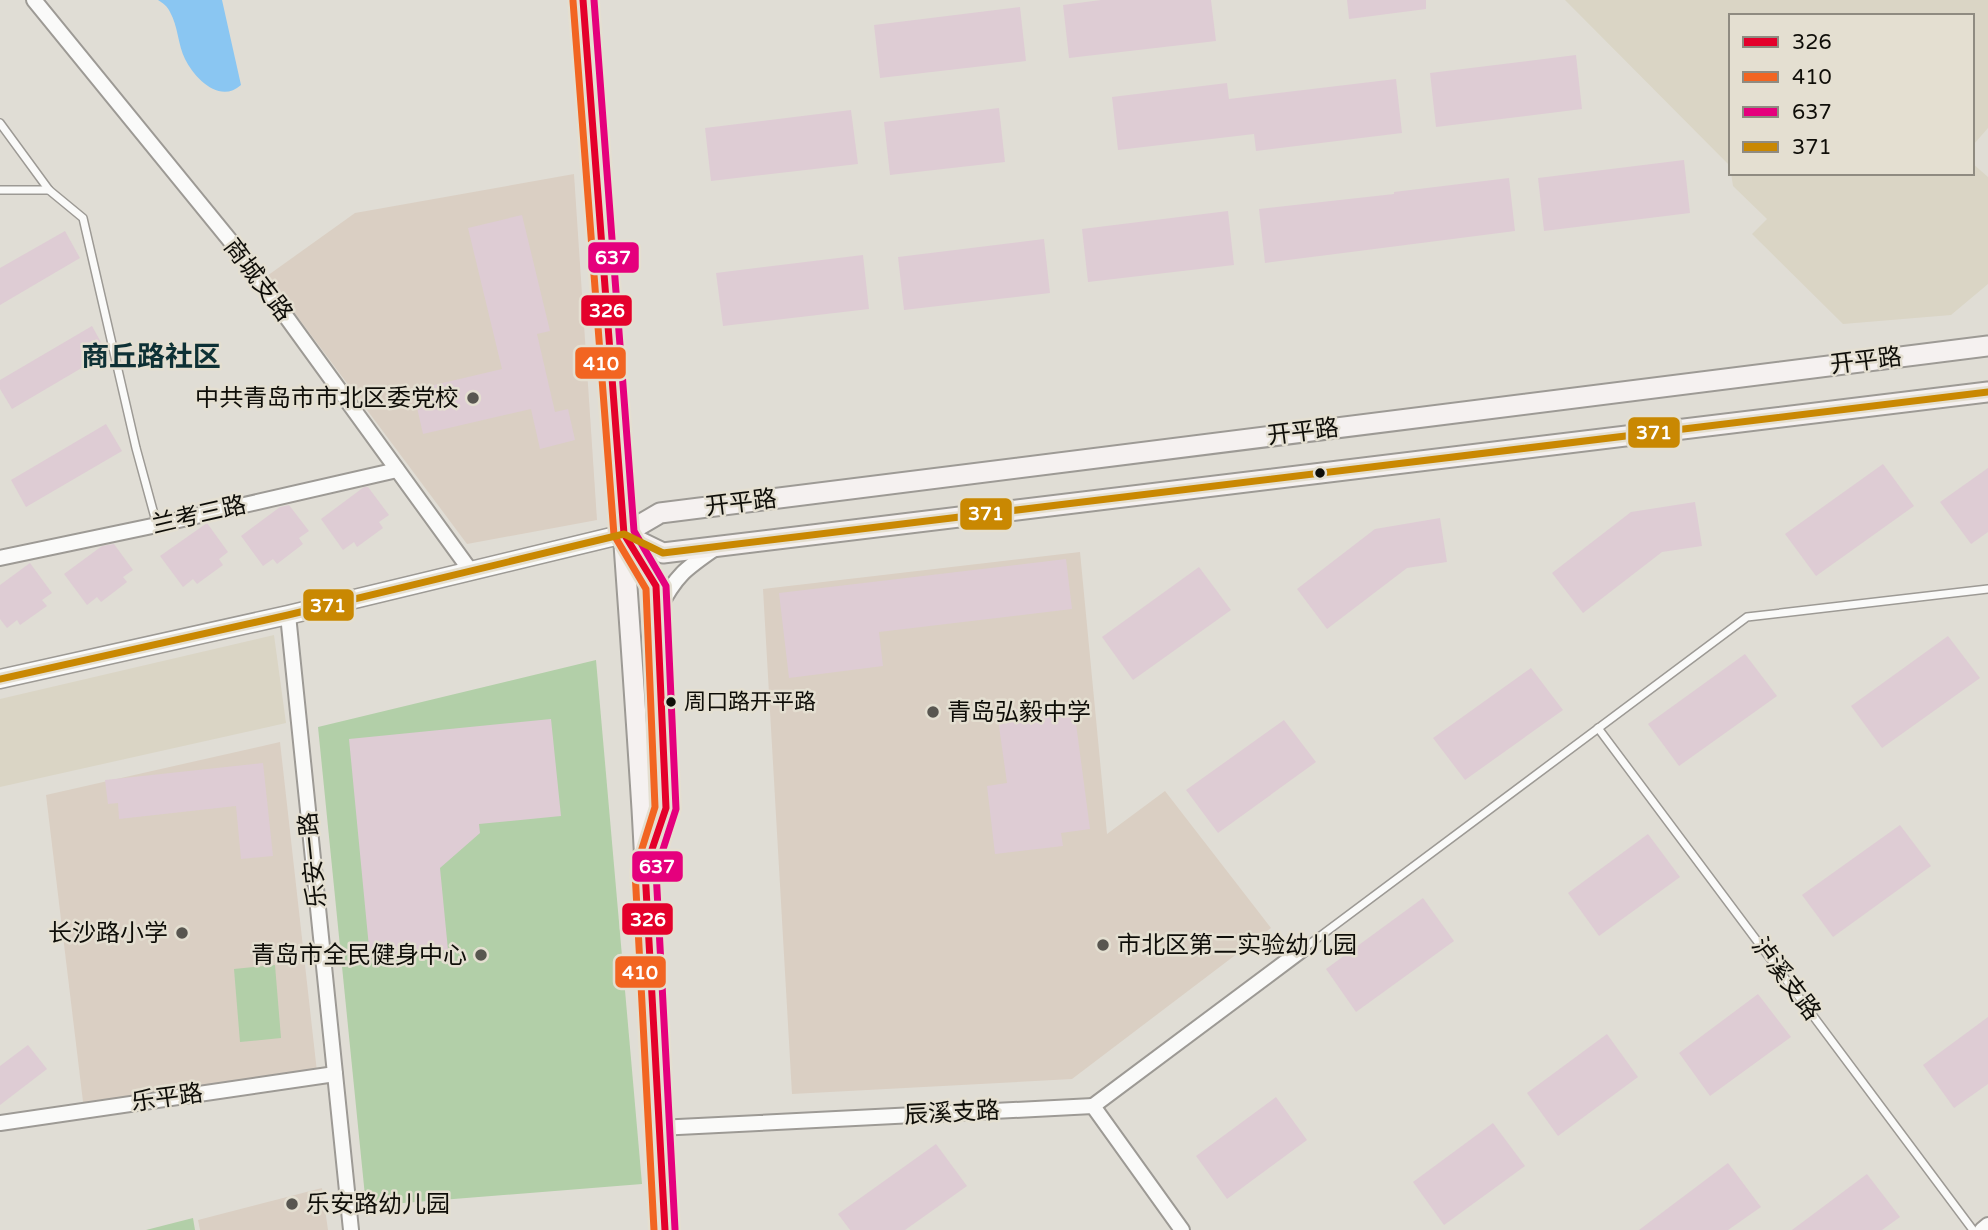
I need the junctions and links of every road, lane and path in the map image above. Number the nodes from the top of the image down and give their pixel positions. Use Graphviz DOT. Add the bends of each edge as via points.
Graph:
graph roads {
  1 [pos="34,0"];
  2 [pos="583,0"];
  3 [pos="0,123"];
  4 [pos="0,190"];
  5 [pos="50,190"];
  6 [pos="1988,346"];
  7 [pos="1988,392"];
  8 [pos="397,470"];
  9 [pos="157,525"];
  10 [pos="624,534"];
  11 [pos="719,547"];
  12 [pos="0,558"];
  13 [pos="470,570"];
  14 [pos="1988,589"];
  15 [pos="657,611"];
  16 [pos="288,615"];
  17 [pos="0,678"];
  18 [pos="1598,728"];
  19 [pos="645,870"];
  20 [pos="1304,949"];
  21 [pos="335,1074"];
  22 [pos="1093,1106"];
  23 [pos="0,1123"];
  24 [pos="658,1128"];
  25 [pos="1988,1226"];
  26 [pos="351,1230"];
  27 [pos="665,1230"];
  28 [pos="1182,1230"];
  29 [pos="1973,1230"];
  30 [pos="1982,1230"];
  1 -- 8 [label="street, 商城支路" via="237,250"];
  2 -- 10 [label="main road"];
  3 -- 5 [label="lane"];
  4 -- 5 [label="lane"];
  5 -- 9 [label="lane" via="83,218"];
  6 -- 10 [label="main road, 开平路" via="660,513"];
  7 -- 11 [label="main road, 开平路"];
  8 -- 9 [label="street, 兰考三路"];
  8 -- 13 [label="street, 商城支路"];
  9 -- 12 [label="street, 兰考三路"];
  10 -- 11 [label="main road, 开平路" via="663,554"];
  10 -- 13 [label="street, 开平路"];
  10 -- 15 [label="street" via="656,586"];
  10 -- 19 [label="main road"];
  11 -- 15 [label="street" via="687,568"];
  13 -- 16 [label="street, 开平路"];
  14 -- 18 [label="lane" via="1747,617"];
  15 -- 19 [label="street" via="666,808"];
  16 -- 17 [label="street, 开平路"];
  16 -- 21 [label="street, 乐安一路"];
  18 -- 20 [label="lane"];
  18 -- 29 [label="lane, 泸溪支路"];
  19 -- 24 [label="main road"];
  20 -- 22 [label="street"];
  21 -- 23 [label="street, 乐平路"];
  21 -- 26 [label="street, 乐安一路"];
  22 -- 24 [label="street, 辰溪支路"];
  22 -- 28 [label="street"];
  24 -- 27 [label="main road"];
  25 -- 30 [label="street"];
}
